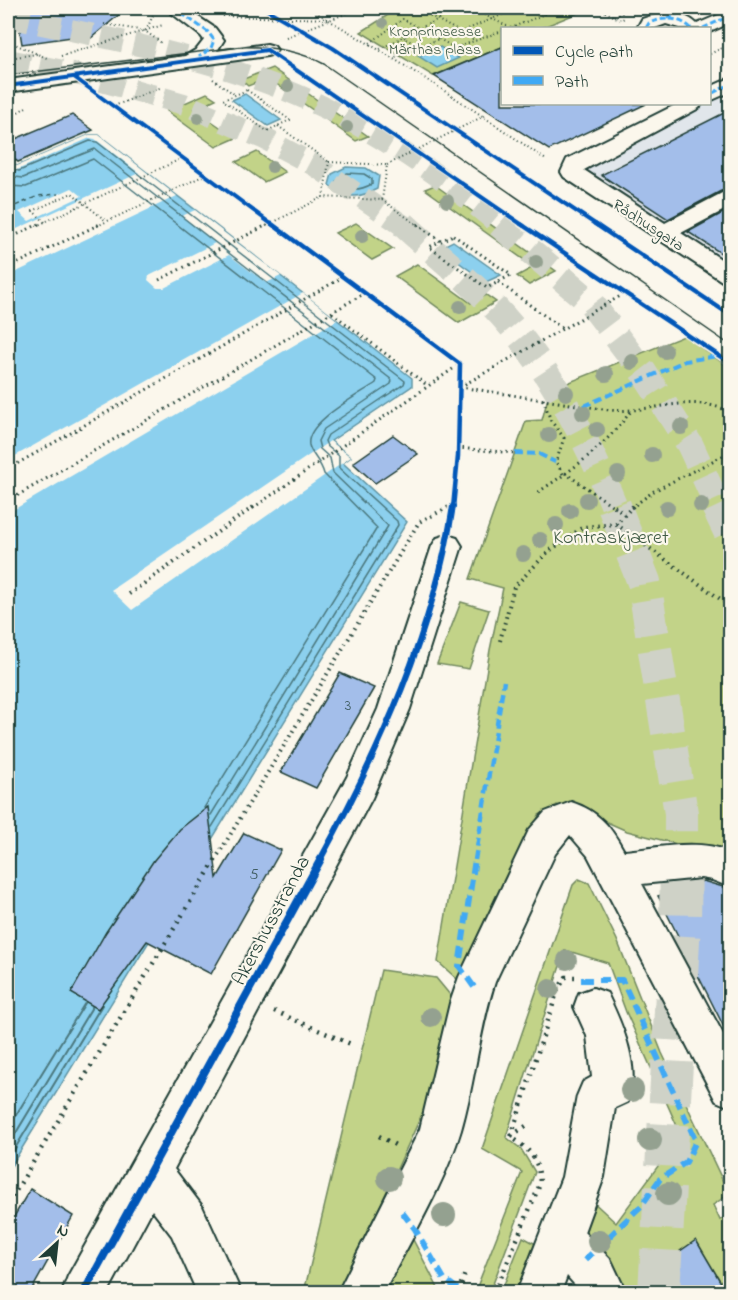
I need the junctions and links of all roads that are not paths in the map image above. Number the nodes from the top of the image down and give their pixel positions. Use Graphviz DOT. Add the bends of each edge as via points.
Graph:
graph roads {
  1 [pos="692,8"];
  2 [pos="181,12"];
  3 [pos="730,16"];
  4 [pos="666,19"];
  5 [pos="647,27"];
  6 [pos="690,27"];
  7 [pos="705,27"];
  8 [pos="267,50"];
  9 [pos="188,61"];
  10 [pos="8,86"];
  11 [pos="718,90"];
  12 [pos="690,105"];
  13 [pos="730,105"];
  14 [pos="730,198"];
  15 [pos="663,233"];
  16 [pos="730,276"];
  17 [pos="447,546"];
  18 [pos="615,869"];
  19 [pos="730,870"];
  20 [pos="593,1007"];
  21 [pos="730,1087"];
  22 [pos="150,1172"];
  23 [pos="559,1241"];
  24 [pos="84,1293"];
  25 [pos="219,1293"];
  26 [pos="360,1293"];
  27 [pos="539,1293"];
  28 [pos="604,1293"];
  1 -- 4 [label="street"];
  2 -- 9 [label="street" via="214,40 208,50"];
  3 -- 7 [label="street"];
  4 -- 5 [label="street" via="654,20"];
  4 -- 6 [label="street"];
  8 -- 9 [label="street"];
  9 -- 10 [label="street"];
  11 -- 13 [label="street"];
  12 -- 15 [label="street, Rådhusgata" via="571,169 575,176"];
  14 -- 15 [label="street"];
  15 -- 16 [label="street, Rådhusgata"];
  17 -- 22 [label="street, Akershusstranda" via="394,709 360,787"];
  18 -- 19 [label="street" via="701,861"];
  18 -- 21 [label="street"];
  18 -- 26 [label="street" via="591,829 581,821 561,819 542,842 468,1003 440,1131"];
  20 -- 23 [label="street" via="606,1034 614,1088 597,1096 583,1177"];
  22 -- 24 [label="street, Akershusstranda"];
  22 -- 25 [label="street" via="187,1221"];
  23 -- 27 [label="street"];
  23 -- 28 [label="street" via="585,1260"];
}
